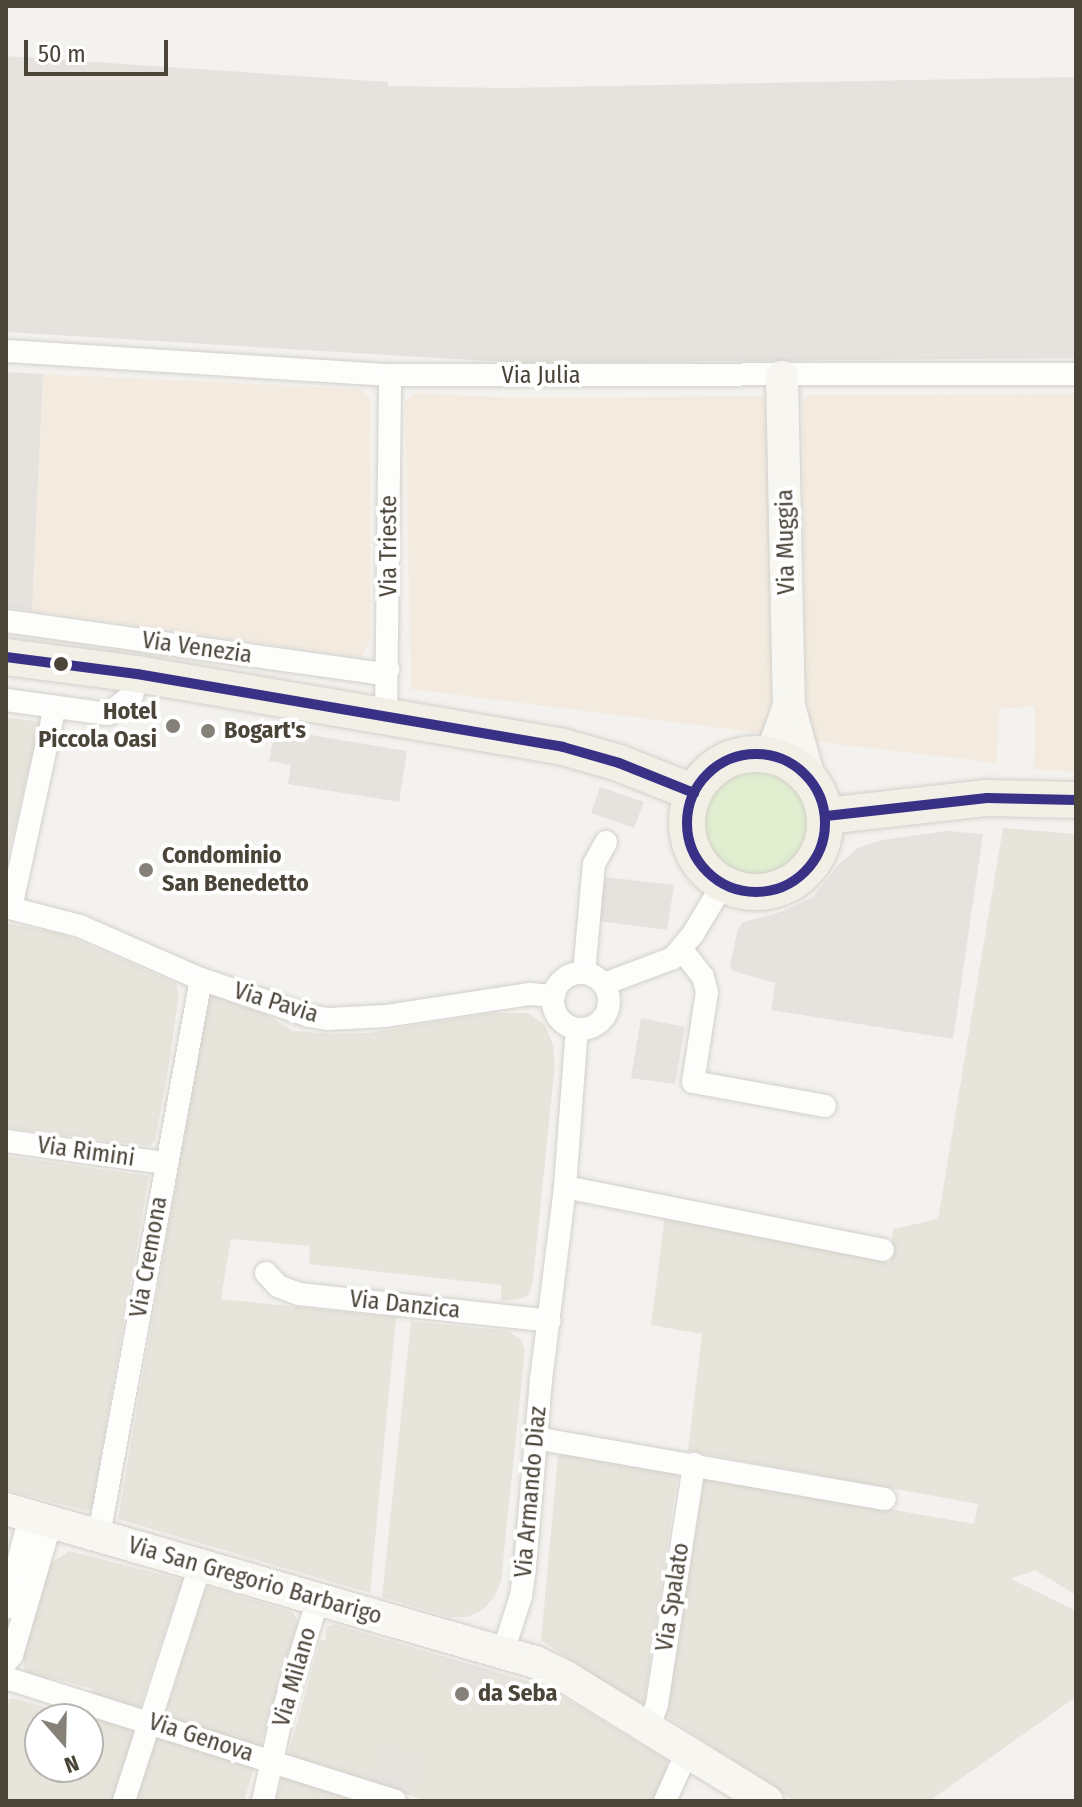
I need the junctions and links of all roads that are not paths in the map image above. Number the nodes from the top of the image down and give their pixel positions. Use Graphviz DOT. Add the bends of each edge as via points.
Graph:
graph roads {
  1 [pos="6,351"];
  2 [pos="1076,374"];
  3 [pos="390,375"];
  4 [pos="782,377"];
  5 [pos="6,621"];
  6 [pos="6,657"];
  7 [pos="388,669"];
  8 [pos="137,674"];
  9 [pos="6,700"];
  10 [pos="789,706"];
  11 [pos="55,707"];
  12 [pos="386,716"];
  13 [pos="764,754"];
  14 [pos="809,778"];
  15 [pos="694,793"];
  16 [pos="1076,800"];
  17 [pos="826,816"];
  18 [pos="606,842"];
  19 [pos="723,884"];
  20 [pos="8,908"];
  21 [pos="682,950"];
  22 [pos="584,973"];
  23 [pos="201,979"];
  24 [pos="604,984"];
  25 [pos="554,996"];
  26 [pos="577,1029"];
  27 [pos="825,1106"];
  28 [pos="6,1141"];
  29 [pos="165,1163"];
  30 [pos="565,1187"];
  31 [pos="883,1250"];
  32 [pos="266,1273"];
  33 [pos="550,1321"];
  34 [pos="535,1438"];
  35 [pos="694,1464"];
  36 [pos="885,1499"];
  37 [pos="29,1516"];
  38 [pos="99,1535"];
  39 [pos="200,1565"];
  40 [pos="318,1599"];
  41 [pos="6,1608"];
  42 [pos="503,1652"];
  43 [pos="6,1662"];
  44 [pos="6,1678"];
  45 [pos="149,1722"];
  46 [pos="648,1729"];
  47 [pos="687,1752"];
  48 [pos="272,1761"];
  49 [pos="124,1801"];
  50 [pos="263,1801"];
  51 [pos="395,1801"];
  52 [pos="665,1801"];
  53 [pos="767,1801"];
  1 -- 3 [label="street, Via Julia"];
  2 -- 4 [label="street, Via Julia"];
  3 -- 4 [label="street, Via Julia"];
  3 -- 7 [label="street, Via Trieste"];
  4 -- 10 [label="street, Via Muggia"];
  5 -- 7 [label="street, Via Venezia" via="375,673"];
  6 -- 8 [label="main road, Via Venezia"];
  7 -- 12 [label="street, Via Trieste"];
  8 -- 11 [label="street, Via Venezia" via="132,695 108,714"];
  8 -- 12 [label="main road, Via Venezia"];
  9 -- 11 [label="street, Via Venezia"];
  10 -- 13 [label="street, Via Muggia" via="775,745"];
  10 -- 14 [label="street, Via Muggia"];
  11 -- 20 [label="street, Via Pavia"];
  12 -- 15 [label="main road, Via Venezia" via="563,747"];
  13 -- 14 [label="main road" via="789,762"];
  13 -- 15 [label="main road" via="747,754 716,767"];
  14 -- 17 [label="main road"];
  15 -- 19 [label="main road" via="688,813 694,854"];
  16 -- 17 [label="main road" via="974,799"];
  17 -- 19 [label="main road" via="817,857 786,886 754,892"];
  18 -- 22 [label="street" via="594,864"];
  19 -- 21 [label="street"];
  20 -- 23 [label="street, Via Pavia" via="80,926"];
  21 -- 24 [label="street"];
  21 -- 27 [label="street" via="703,977 707,992 693,1082"];
  22 -- 24 [label="street"];
  22 -- 25 [label="street" via="561,981"];
  23 -- 25 [label="street, Via Pavia" via="329,1019 386,1016 530,994"];
  23 -- 29 [label="street, Via Cremona"];
  24 -- 26 [label="street" via="609,1002 602,1019"];
  25 -- 26 [label="street" via="561,1021"];
  26 -- 30 [label="street, Via Armando Diaz"];
  28 -- 29 [label="street, Via Rimini"];
  29 -- 38 [label="street, Via Cremona"];
  30 -- 31 [label="street"];
  30 -- 33 [label="street, Via Armando Diaz"];
  32 -- 33 [label="street, Via Danzica" via="278,1286 299,1294"];
  33 -- 34 [label="street, Via Armando Diaz"];
  34 -- 35 [label="street"];
  34 -- 42 [label="street, Via Armando Diaz" via="521,1596"];
  35 -- 36 [label="street"];
  35 -- 46 [label="street, Via Spalato" via="657,1704"];
  37 -- 38 [label="street, Via San Gregorio Barbarigo"];
  37 -- 41 [label="street"];
  37 -- 43 [label="street" via="12,1655"];
  38 -- 39 [label="street, Via San Gregorio Barbarigo"];
  39 -- 40 [label="street, Via San Gregorio Barbarigo"];
  39 -- 45 [label="street"];
  40 -- 42 [label="street, Via San Gregorio Barbarigo"];
  40 -- 48 [label="street, Via Milano"];
  42 -- 46 [label="street" via="566,1677"];
  44 -- 45 [label="street, Via Genova"];
  45 -- 48 [label="street, Via Genova"];
  45 -- 49 [label="street"];
  46 -- 47 [label="street"];
  47 -- 52 [label="street"];
  47 -- 53 [label="street"];
  48 -- 50 [label="street, Via Milano"];
  48 -- 51 [label="street, Via Genova"];
}
